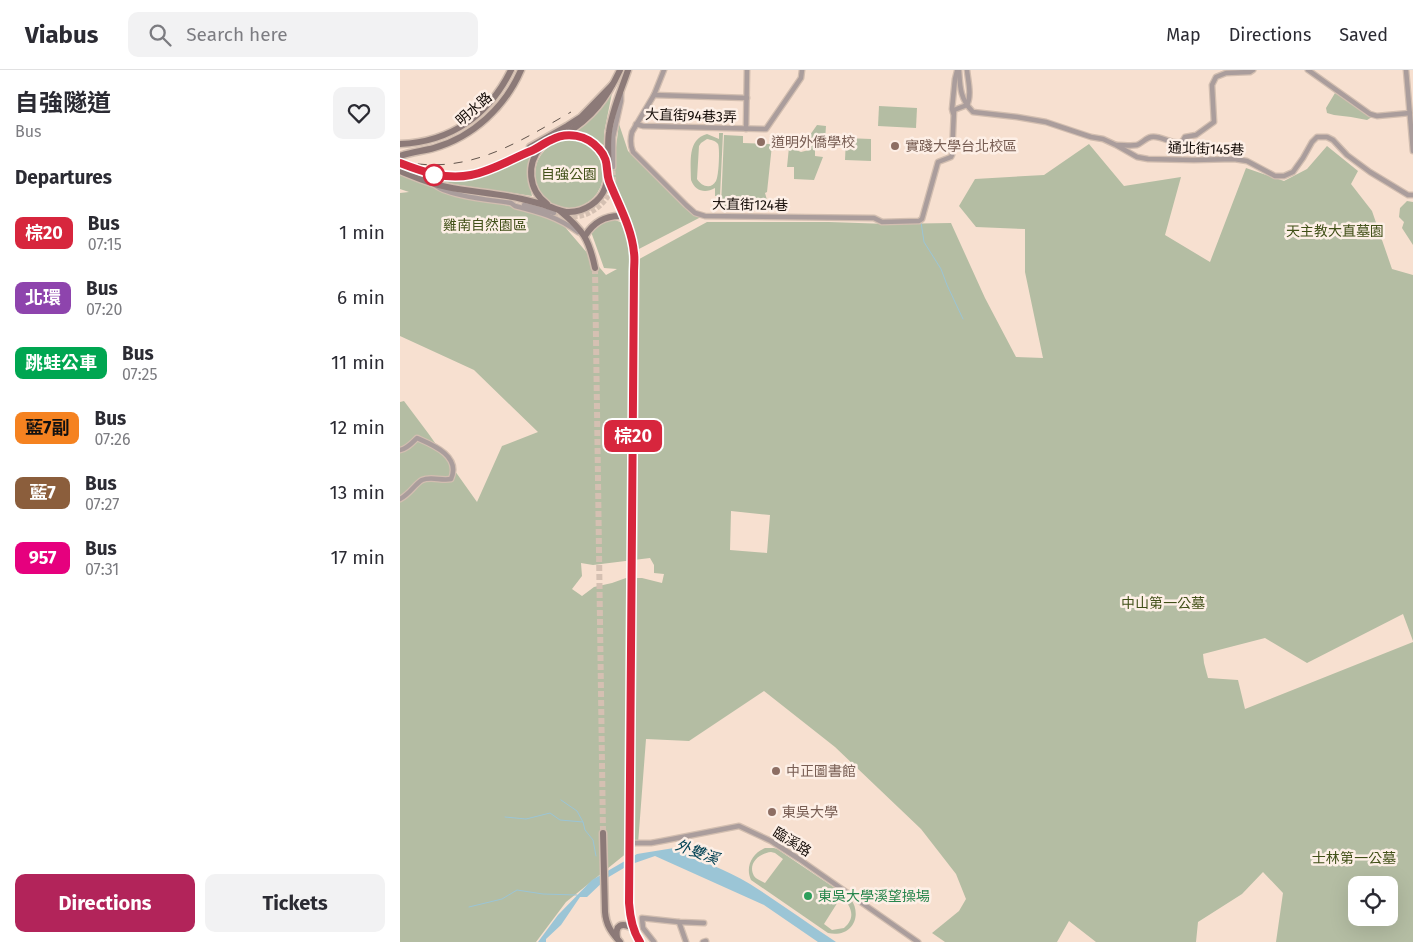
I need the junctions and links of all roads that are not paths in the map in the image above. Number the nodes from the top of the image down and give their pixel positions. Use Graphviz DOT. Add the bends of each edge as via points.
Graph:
graph roads {
  1 [pos="511,70"];
  2 [pos="521,70"];
  3 [pos="620,70"];
  4 [pos="628,70"];
  5 [pos="664,70"];
  6 [pos="747,70"];
  7 [pos="802,70"];
  8 [pos="958,70"];
  9 [pos="968,70"];
  10 [pos="1253,70"];
  11 [pos="1308,70"];
  12 [pos="1406,70"];
  13 [pos="612,85"];
  14 [pos="654,95"];
  15 [pos="747,98"];
  16 [pos="966,105"];
  17 [pos="1410,113"];
  18 [pos="953,114"];
  19 [pos="636,124"];
  20 [pos="746,129"];
  21 [pos="562,136"];
  22 [pos="400,144"];
  23 [pos="544,145"];
  24 [pos="1116,145"];
  25 [pos="1413,151"];
  26 [pos="519,155"];
  27 [pos="400,156"];
  28 [pos="400,163"];
  29 [pos="610,167"];
  30 [pos="400,171"];
  31 [pos="608,178"];
  32 [pos="433,183"];
  33 [pos="1413,195"];
  34 [pos="511,203"];
  35 [pos="550,206"];
  36 [pos="557,212"];
  37 [pos="623,216"];
  38 [pos="585,236"];
  39 [pos="595,268"];
  40 [pos="634,272"];
  41 [pos="400,450"];
  42 [pos="400,499"];
  43 [pos="603,833"];
  44 [pos="630,834"];
  45 [pos="634,843"];
  46 [pos="678,922"];
  47 [pos="704,923"];
  48 [pos="633,928"];
  49 [pos="618,940"];
  50 [pos="640,942"];
  51 [pos="654,942"];
  52 [pos="686,942"];
  53 [pos="918,942"];
  1 -- 22 [label="main road, 明水路" via="495,96 473,118 434,138"];
  2 -- 27 [label="main road, 明水路" via="504,100 475,128 435,148"];
  3 -- 13 [label="main road"];
  4 -- 29 [label="main road" via="609,131"];
  5 -- 14 [label="street, 大直街124巷"];
  6 -- 15 [label="street"];
  7 -- 20 [label="street, 大直街94巷3弄" via="801,78 766,129"];
  8 -- 16 [label="street"];
  8 -- 18 [label="street"];
  9 -- 16 [label="street" via="969,101"];
  10 -- 24 [label="street" via="1226,72 1216,77 1212,85 1214,122 1196,135 1185,137 1177,144 1151,137 1138,145"];
  11 -- 17 [label="street" via="1370,114"];
  12 -- 17 [label="street"];
  13 -- 21 [label="main road" via="604,100 585,121"];
  13 -- 26 [label="main road" via="581,117"];
  14 -- 15 [label="street"];
  14 -- 19 [label="street, 大直街124巷"];
  15 -- 20 [label="street"];
  16 -- 18 [label="street" via="954,110"];
  16 -- 24 [label="street, 通北街145巷" via="973,112 1046,122"];
  17 -- 25 [label="street"];
  18 -- 19 [label="street, 大直街124巷" via="952,155 938,162 919,221 699,215 633,152 630,138"];
  19 -- 20 [label="street, 大直街94巷3弄"];
  21 -- 23 [label="main road"];
  21 -- 29 [label="main road" via="588,139 601,151"];
  23 -- 26 [label="main road"];
  23 -- 35 [label="main road" via="533,159 531,177 537,194"];
  24 -- 33 [label="street, 通北街145巷" via="1137,157 1234,159 1252,163 1275,176 1284,176 1293,172 1317,137 1327,137 1370,172"];
  26 -- 28 [label="main road" via="492,169 457,177 433,174"];
  29 -- 31 [label="main road"];
  30 -- 32 [label="main road"];
  31 -- 36 [label="main road" via="599,198 591,206"];
  31 -- 37 [label="main road"];
  32 -- 34 [label="street" via="454,194"];
  32 -- 35 [label="main road"];
  34 -- 36 [label="street"];
  34 -- 38 [label="street" via="557,218"];
  35 -- 36 [label="main road"];
  36 -- 38 [label="main road" via="574,222"];
  37 -- 38 [label="main road" via="610,216 594,224"];
  37 -- 40 [label="main road" via="632,240"];
  38 -- 39 [label="main road"];
  41 -- 42 [label="street" via="417,438 440,448 450,459 453,472 451,479 419,482"];
  43 -- 49 [label="main road" via="604,912 606,922"];
  44 -- 48 [label="main road" via="629,903"];
  45 -- 53 [label="street, 臨溪路" via="651,843 739,826 799,859"];
  46 -- 47 [label="street"];
  46 -- 51 [label="street" via="642,918 643,928"];
  46 -- 52 [label="street"];
  48 -- 49 [label="main road" via="617,927"];
  48 -- 50 [label="main road"];
}
